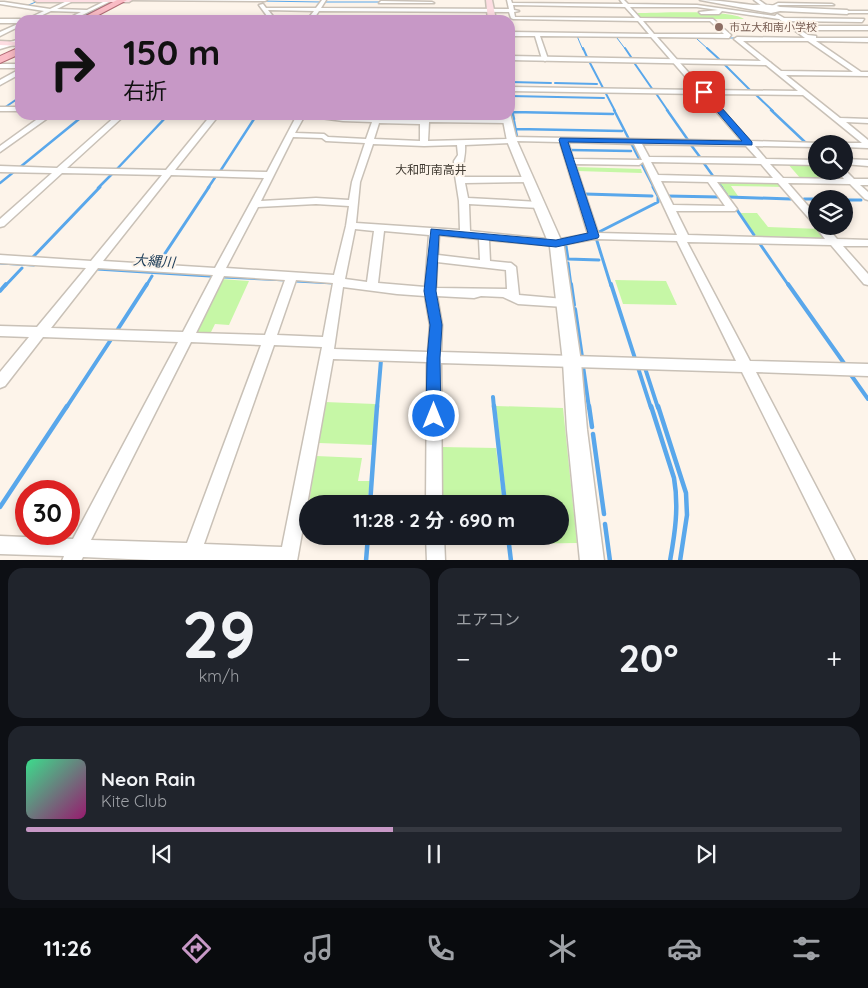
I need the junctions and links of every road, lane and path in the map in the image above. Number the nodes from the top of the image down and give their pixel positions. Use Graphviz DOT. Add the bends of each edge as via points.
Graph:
graph roads {
  1 [pos="4,0"];
  2 [pos="36,0"];
  3 [pos="45,0"];
  4 [pos="73,0"];
  5 [pos="96,0"];
  6 [pos="107,0"];
  7 [pos="112,0"];
  8 [pos="118,0"];
  9 [pos="123,0"];
  10 [pos="129,0"];
  11 [pos="169,0"];
  12 [pos="226,0"];
  13 [pos="238,0"];
  14 [pos="257,0"];
  15 [pos="265,0"];
  16 [pos="324,0"];
  17 [pos="489,0"];
  18 [pos="622,0"];
  19 [pos="657,0"];
  20 [pos="703,0"];
  21 [pos="823,0"];
  22 [pos="382,1"];
  23 [pos="416,1"];
  24 [pos="0,2"];
  25 [pos="435,2"];
  26 [pos="509,2"];
  27 [pos="557,2"];
  28 [pos="473,3"];
  29 [pos="683,3"];
  30 [pos="759,4"];
  31 [pos="627,5"];
  32 [pos="832,5"];
  33 [pos="80,8"];
  34 [pos="264,9"];
  35 [pos="317,9"];
  36 [pos="775,9"];
  37 [pos="50,10"];
  38 [pos="378,10"];
  39 [pos="414,10"];
  40 [pos="430,10"];
  41 [pos="473,11"];
  42 [pos="491,11"];
  43 [pos="512,11"];
  44 [pos="521,11"];
  45 [pos="625,12"];
  46 [pos="634,12"];
  47 [pos="643,12"];
  48 [pos="847,12"];
  49 [pos="868,12"];
  50 [pos="13,14"];
  51 [pos="39,15"];
  52 [pos="82,15"];
  53 [pos="90,15"];
  54 [pos="91,15"];
  55 [pos="92,15"];
  56 [pos="269,15"];
  57 [pos="313,15"];
  58 [pos="377,15"];
  59 [pos="429,15"];
  60 [pos="474,15"];
  61 [pos="491,15"];
  62 [pos="513,15"];
  63 [pos="1,18"];
  64 [pos="515,18"];
  65 [pos="536,18"];
  66 [pos="564,19"];
  67 [pos="783,19"];
  68 [pos="639,20"];
  69 [pos="862,20"];
  70 [pos="15,21"];
  71 [pos="868,23"];
  72 [pos="15,25"];
  73 [pos="636,27"];
  74 [pos="646,27"];
  75 [pos="795,28"];
  76 [pos="868,28"];
  77 [pos="515,34"];
  78 [pos="539,34"];
  79 [pos="570,34"];
  80 [pos="0,35"];
  81 [pos="655,36"];
  82 [pos="868,39"];
  83 [pos="810,40"];
  84 [pos="15,44"];
  85 [pos="15,45"];
  86 [pos="0,46"];
  87 [pos="15,47"];
  88 [pos="15,47"];
  89 [pos="515,58"];
  90 [pos="545,59"];
  91 [pos="0,60"];
  92 [pos="677,61"];
  93 [pos="767,63"];
  94 [pos="0,65"];
  95 [pos="15,66"];
  96 [pos="780,73"];
  97 [pos="15,74"];
  98 [pos="860,74"];
  99 [pos="868,74"];
  100 [pos="868,79"];
  101 [pos="0,83"];
  102 [pos="515,89"];
  103 [pos="704,92"];
  104 [pos="805,93"];
  105 [pos="0,109"];
  106 [pos="15,109"];
  107 [pos="41,120"];
  108 [pos="115,120"];
  109 [pos="211,120"];
  110 [pos="298,120"];
  111 [pos="374,120"];
  112 [pos="399,120"];
  113 [pos="427,120"];
  114 [pos="508,120"];
  115 [pos="838,120"];
  116 [pos="868,121"];
  117 [pos="424,122"];
  118 [pos="290,135"];
  119 [pos="370,140"];
  120 [pos="512,140"];
  121 [pos="563,140"];
  122 [pos="633,141"];
  123 [pos="461,143"];
  124 [pos="749,143"];
  125 [pos="424,144"];
  126 [pos="868,144"];
  127 [pos="853,145"];
  128 [pos="808,146"];
  129 [pos="0,150"];
  130 [pos="642,160"];
  131 [pos="570,161"];
  132 [pos="764,161"];
  133 [pos="808,162"];
  134 [pos="853,162"];
  135 [pos="868,163"];
  136 [pos="0,169"];
  137 [pos="60,170"];
  138 [pos="169,173"];
  139 [pos="268,175"];
  140 [pos="655,178"];
  141 [pos="712,179"];
  142 [pos="461,180"];
  143 [pos="528,180"];
  144 [pos="781,180"];
  145 [pos="852,182"];
  146 [pos="868,182"];
  147 [pos="868,197"];
  148 [pos="464,201"];
  149 [pos="352,203"];
  150 [pos="254,204"];
  151 [pos="540,205"];
  152 [pos="669,208"];
  153 [pos="808,212"];
  154 [pos="0,224"];
  155 [pos="351,226"];
  156 [pos="380,228"];
  157 [pos="434,231"];
  158 [pos="465,234"];
  159 [pos="828,235"];
  160 [pos="484,236"];
  161 [pos="594,236"];
  162 [pos="682,238"];
  163 [pos="834,242"];
  164 [pos="556,243"];
  165 [pos="868,243"];
  166 [pos="432,258"];
  167 [pos="0,259"];
  168 [pos="485,262"];
  169 [pos="95,264"];
  170 [pos="219,273"];
  171 [pos="292,277"];
  172 [pos="867,279"];
  173 [pos="339,280"];
  174 [pos="372,287"];
  175 [pos="430,291"];
  176 [pos="513,298"];
  177 [pos="564,303"];
  178 [pos="0,331"];
  179 [pos="40,332"];
  180 [pos="186,337"];
  181 [pos="270,340"];
  182 [pos="328,348"];
  183 [pos="434,358"];
  184 [pos="572,362"];
  185 [pos="747,367"];
  186 [pos="868,370"];
  187 [pos="0,382"];
  188 [pos="434,495"];
  189 [pos="435,545"];
  190 [pos="0,546"];
  191 [pos="74,554"];
  192 [pos="190,557"];
  193 [pos="288,558"];
  194 [pos="436,560"];
  195 [pos="592,560"];
  196 [pos="846,560"];
  1 -- 24 [label="street"];
  2 -- 3 [label="main road"];
  3 -- 4 [label="main road"];
  4 -- 5 [label="main road"];
  4 -- 37 [label="street"];
  5 -- 6 [label="main road"];
  5 -- 33 [label="street"];
  6 -- 7 [label="main road"];
  7 -- 8 [label="main road"];
  7 -- 53 [label="street"];
  8 -- 9 [label="main road"];
  9 -- 10 [label="main road"];
  9 -- 55 [label="main road"];
  10 -- 11 [label="street"];
  10 -- 54 [label="main road"];
  11 -- 12 [label="street"];
  12 -- 13 [label="street"];
  13 -- 14 [label="street"];
  14 -- 15 [label="street"];
  14 -- 34 [label="street"];
  16 -- 35 [label="street"];
  17 -- 42 [label="main road"];
  18 -- 31 [label="street"];
  19 -- 29 [label="street"];
  20 -- 30 [label="street"];
  21 -- 32 [label="street"];
  22 -- 23 [label="street"];
  22 -- 38 [label="street"];
  23 -- 25 [label="street"];
  23 -- 39 [label="street"];
  24 -- 37 [label="street"];
  26 -- 27 [label="street"];
  26 -- 43 [label="street"];
  27 -- 31 [label="street"];
  27 -- 66 [label="street"];
  28 -- 41 [label="street"];
  29 -- 31 [label="street"];
  29 -- 67 [label="street" via="692,13 719,13 721,9"];
  30 -- 36 [label="street"];
  31 -- 46 [label="street"];
  32 -- 36 [label="street" via="778,4"];
  32 -- 48 [label="street"];
  34 -- 35 [label="street"];
  34 -- 56 [label="street"];
  35 -- 38 [label="street"];
  35 -- 57 [label="street"];
  36 -- 48 [label="street"];
  36 -- 67 [label="street"];
  37 -- 51 [label="street"];
  37 -- 52 [label="street"];
  38 -- 39 [label="street"];
  38 -- 58 [label="street"];
  39 -- 40 [label="street"];
  40 -- 41 [label="street"];
  40 -- 59 [label="street"];
  41 -- 42 [label="street"];
  41 -- 60 [label="street"];
  42 -- 43 [label="street"];
  42 -- 61 [label="main road"];
  43 -- 44 [label="street"];
  43 -- 62 [label="street"];
  45 -- 46 [label="street"];
  46 -- 47 [label="street"];
  46 -- 68 [label="street"];
  48 -- 49 [label="street"];
  48 -- 69 [label="street"];
  50 -- 63 [label="street"];
  63 -- 70 [label="street"];
  64 -- 65 [label="street"];
  65 -- 66 [label="street"];
  65 -- 78 [label="street"];
  66 -- 68 [label="street"];
  66 -- 79 [label="street"];
  67 -- 69 [label="street"];
  67 -- 75 [label="street"];
  68 -- 74 [label="street"];
  68 -- 81 [label="street" via="711,20 729,36"];
  69 -- 71 [label="street"];
  72 -- 80 [label="street"];
  73 -- 74 [label="street"];
  74 -- 81 [label="street"];
  75 -- 76 [label="street"];
  75 -- 82 [label="street" via="807,37"];
  77 -- 78 [label="street"];
  78 -- 79 [label="street"];
  78 -- 90 [label="street"];
  79 -- 81 [label="street"];
  80 -- 84 [label="street"];
  81 -- 92 [label="street"];
  82 -- 83 [label="street"];
  83 -- 93 [label="street" via="737,39"];
  83 -- 98 [label="street"];
  85 -- 86 [label="main road"];
  87 -- 91 [label="main road"];
  88 -- 94 [label="main road"];
  89 -- 90 [label="street"];
  90 -- 92 [label="street"];
  92 -- 93 [label="street"];
  92 -- 103 [label="street"];
  93 -- 96 [label="street"];
  94 -- 95 [label="street"];
  96 -- 98 [label="street"];
  96 -- 104 [label="street"];
  97 -- 101 [label="street"];
  98 -- 99 [label="street"];
  98 -- 100 [label="street"];
  102 -- 103 [label="street"];
  103 -- 104 [label="street"];
  103 -- 124 [label="street"];
  104 -- 115 [label="street"];
  105 -- 106 [label="street"];
  107 -- 129 [label="street"];
  108 -- 137 [label="street"];
  109 -- 138 [label="street"];
  110 -- 118 [label="street"];
  111 -- 119 [label="street"];
  112 -- 117 [label="street"];
  113 -- 117 [label="street"];
  114 -- 120 [label="street"];
  115 -- 116 [label="street"];
  115 -- 126 [label="street"];
  117 -- 125 [label="street"];
  118 -- 119 [label="street"];
  118 -- 139 [label="street"];
  119 -- 125 [label="street"];
  119 -- 149 [label="street"];
  120 -- 121 [label="street"];
  120 -- 123 [label="street"];
  120 -- 143 [label="street"];
  121 -- 122 [label="street"];
  121 -- 131 [label="street"];
  122 -- 124 [label="street"];
  122 -- 130 [label="street"];
  123 -- 125 [label="street"];
  123 -- 142 [label="street" via="462,155 458,161"];
  124 -- 128 [label="street"];
  124 -- 132 [label="street"];
  126 -- 127 [label="street"];
  130 -- 131 [label="street"];
  130 -- 132 [label="street"];
  130 -- 140 [label="street"];
  131 -- 161 [label="street"];
  132 -- 133 [label="street"];
  132 -- 144 [label="street"];
  134 -- 135 [label="street"];
  136 -- 137 [label="street"];
  137 -- 138 [label="street"];
  137 -- 154 [label="street"];
  138 -- 139 [label="street"];
  138 -- 169 [label="street"];
  139 -- 150 [label="street"];
  140 -- 141 [label="street"];
  140 -- 152 [label="street"];
  141 -- 144 [label="street"];
  141 -- 152 [label="street" via="732,210"];
  142 -- 143 [label="street"];
  142 -- 148 [label="street"];
  143 -- 151 [label="street"];
  144 -- 145 [label="street"];
  144 -- 153 [label="street"];
  145 -- 146 [label="street"];
  145 -- 147 [label="street"];
  148 -- 151 [label="street"];
  148 -- 158 [label="street"];
  149 -- 150 [label="street"];
  149 -- 155 [label="street"];
  150 -- 170 [label="street"];
  151 -- 164 [label="street"];
  152 -- 162 [label="street"];
  155 -- 156 [label="street"];
  155 -- 173 [label="street"];
  156 -- 157 [label="street"];
  156 -- 174 [label="street"];
  157 -- 158 [label="street"];
  157 -- 166 [label="street"];
  158 -- 160 [label="street"];
  159 -- 163 [label="street"];
  160 -- 164 [label="street"];
  160 -- 168 [label="street"];
  161 -- 162 [label="street"];
  161 -- 164 [label="street"];
  162 -- 163 [label="street"];
  162 -- 185 [label="street"];
  163 -- 165 [label="street"];
  163 -- 172 [label="street"];
  164 -- 177 [label="street"];
  166 -- 168 [label="street"];
  166 -- 175 [label="street"];
  167 -- 169 [label="street"];
  168 -- 176 [label="street" via="511,266"];
  169 -- 170 [label="street"];
  169 -- 179 [label="street"];
  170 -- 171 [label="street"];
  170 -- 180 [label="street"];
  171 -- 173 [label="street"];
  171 -- 181 [label="street"];
  173 -- 174 [label="street"];
  173 -- 182 [label="street"];
  174 -- 175 [label="street"];
  175 -- 176 [label="street" via="505,292"];
  175 -- 183 [label="street" via="436,325"];
  176 -- 177 [label="street"];
  177 -- 184 [label="street"];
  178 -- 179 [label="street"];
  179 -- 180 [label="street"];
  179 -- 187 [label="street"];
  180 -- 181 [label="street"];
  180 -- 191 [label="street"];
  181 -- 182 [label="street"];
  181 -- 192 [label="street"];
  182 -- 183 [label="street"];
  182 -- 193 [label="street"];
  183 -- 184 [label="street"];
  183 -- 188 [label="street"];
  184 -- 185 [label="street"];
  184 -- 195 [label="street"];
  185 -- 186 [label="street"];
  185 -- 196 [label="street"];
  189 -- 194 [label="street"];
  190 -- 191 [label="street"];
  191 -- 192 [label="street"];
  192 -- 193 [label="street"];
}
